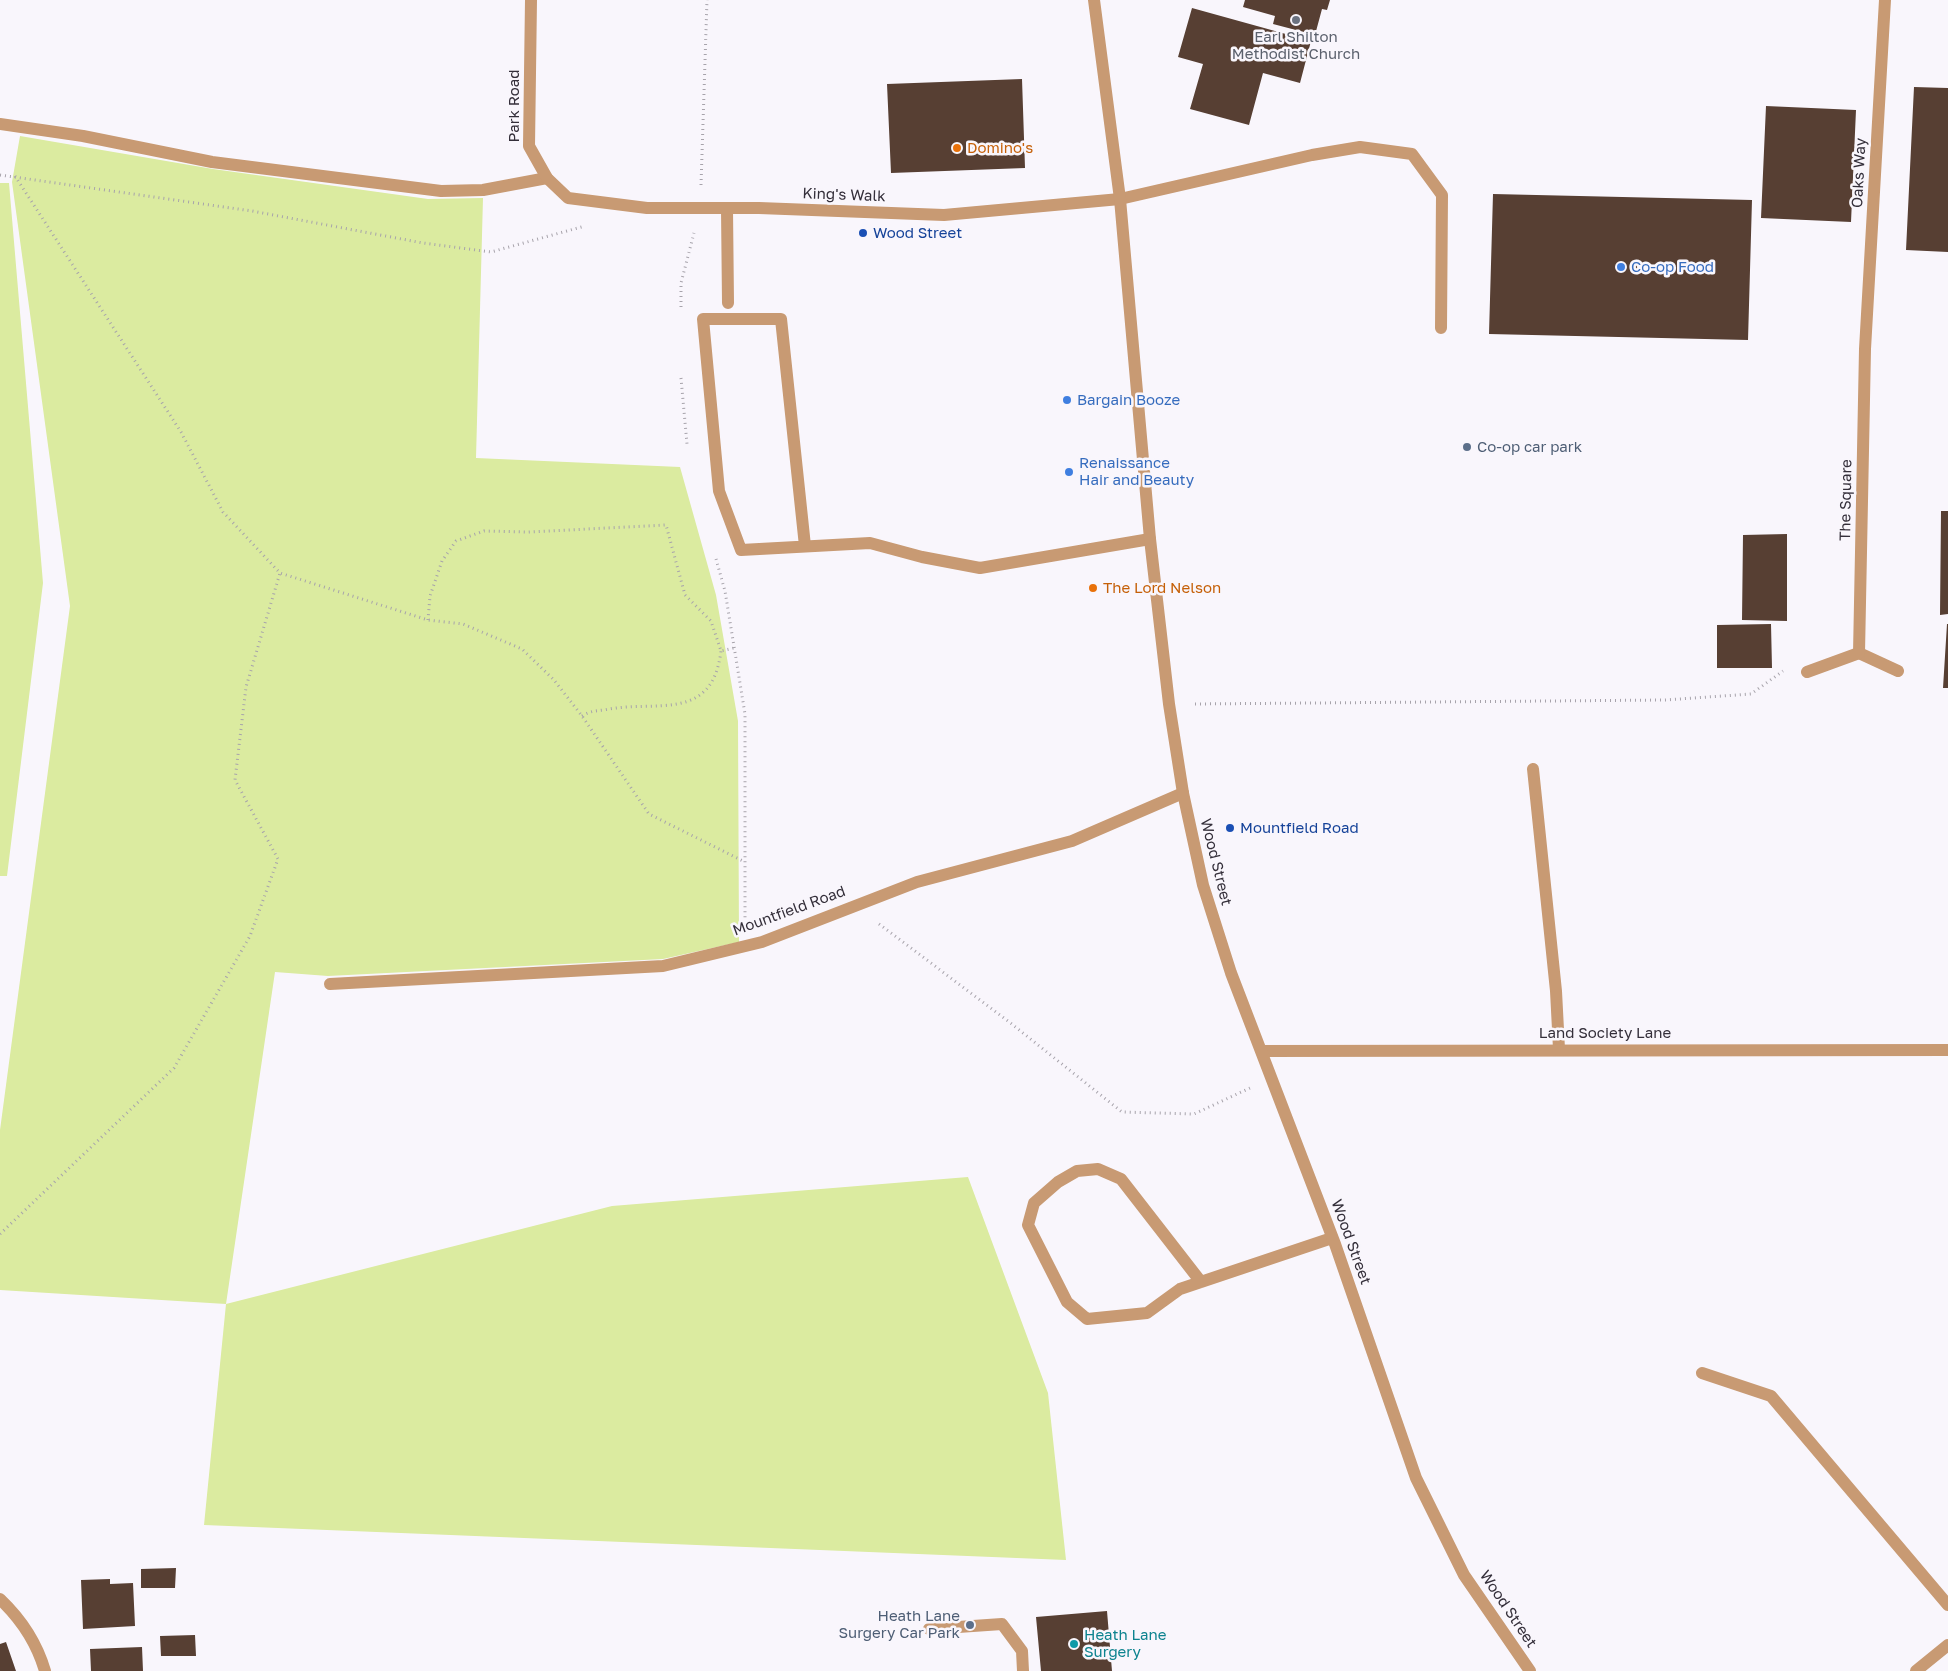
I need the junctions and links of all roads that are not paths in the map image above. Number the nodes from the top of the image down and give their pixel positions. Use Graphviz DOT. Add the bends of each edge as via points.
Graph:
graph roads {
  1 [pos="531,0"];
  2 [pos="1094,0"];
  3 [pos="1885,0"];
  4 [pos="0,124"];
  5 [pos="547,178"];
  6 [pos="568,198"];
  7 [pos="1120,199"];
  8 [pos="726,209"];
  9 [pos="728,303"];
  10 [pos="1441,328"];
  11 [pos="1865,349"];
  12 [pos="1150,539"];
  13 [pos="805,546"];
  14 [pos="1859,652"];
  15 [pos="1898,671"];
  16 [pos="1807,672"];
  17 [pos="1533,769"];
  18 [pos="1183,793"];
  19 [pos="330,984"];
  20 [pos="1558,1050"];
  21 [pos="1948,1050"];
  22 [pos="1263,1052"];
  23 [pos="1332,1238"];
  24 [pos="1201,1282"];
  25 [pos="1702,1373"];
  26 [pos="0,1599"];
  27 [pos="1948,1605"];
  28 [pos="929,1629"];
  29 [pos="1948,1645"];
  30 [pos="45,1671"];
  31 [pos="1023,1671"];
  32 [pos="1530,1671"];
  33 [pos="1916,1671"];
  1 -- 5 [label="street, Park Road" via="529,146"];
  2 -- 7 [label="street, Wood Street"];
  3 -- 11 [label="street, Oaks Way"];
  4 -- 5 [label="street" via="83,136 212,162 441,192 482,190"];
  5 -- 6 [label="street, Park Road"];
  6 -- 8 [label="street, King's Walk" via="647,208"];
  7 -- 8 [label="street, King's Walk" via="944,215"];
  7 -- 10 [label="street, King's Walk" via="1360,147 1412,154 1442,195"];
  7 -- 12 [label="street, Wood Street"];
  8 -- 9 [label="street"];
  11 -- 14 [label="street, The Square"];
  12 -- 13 [label="street" via="980,568 870,543"];
  12 -- 18 [label="street, Wood Street"];
  13 -- 13 [label="street" via="741,550 719,491 703,319 781,319"];
  14 -- 15 [label="street"];
  14 -- 16 [label="street"];
  17 -- 20 [label="street" via="1556,991"];
  18 -- 19 [label="street, Mountfield Road" via="1072,841 917,882 762,942 663,966"];
  18 -- 22 [label="street, Wood Street" via="1203,884 1231,973"];
  20 -- 21 [label="street, Land Society Lane"];
  20 -- 22 [label="street, Land Society Lane"];
  22 -- 23 [label="street, Wood Street"];
  23 -- 24 [label="street"];
  23 -- 32 [label="street, Wood Street" via="1416,1478 1464,1575"];
  24 -- 24 [label="street" via="1180,1289 1147,1313 1087,1320 1067,1302 1028,1225 1034,1203 1058,1182 1077,1171 1098,1169 1121,1179"];
  25 -- 27 [label="street" via="1771,1396"];
  26 -- 30 [label="street" via="18,1616 37,1648"];
  28 -- 31 [label="street" via="1002,1624 1022,1650"];
  29 -- 33 [label="street"];
}
